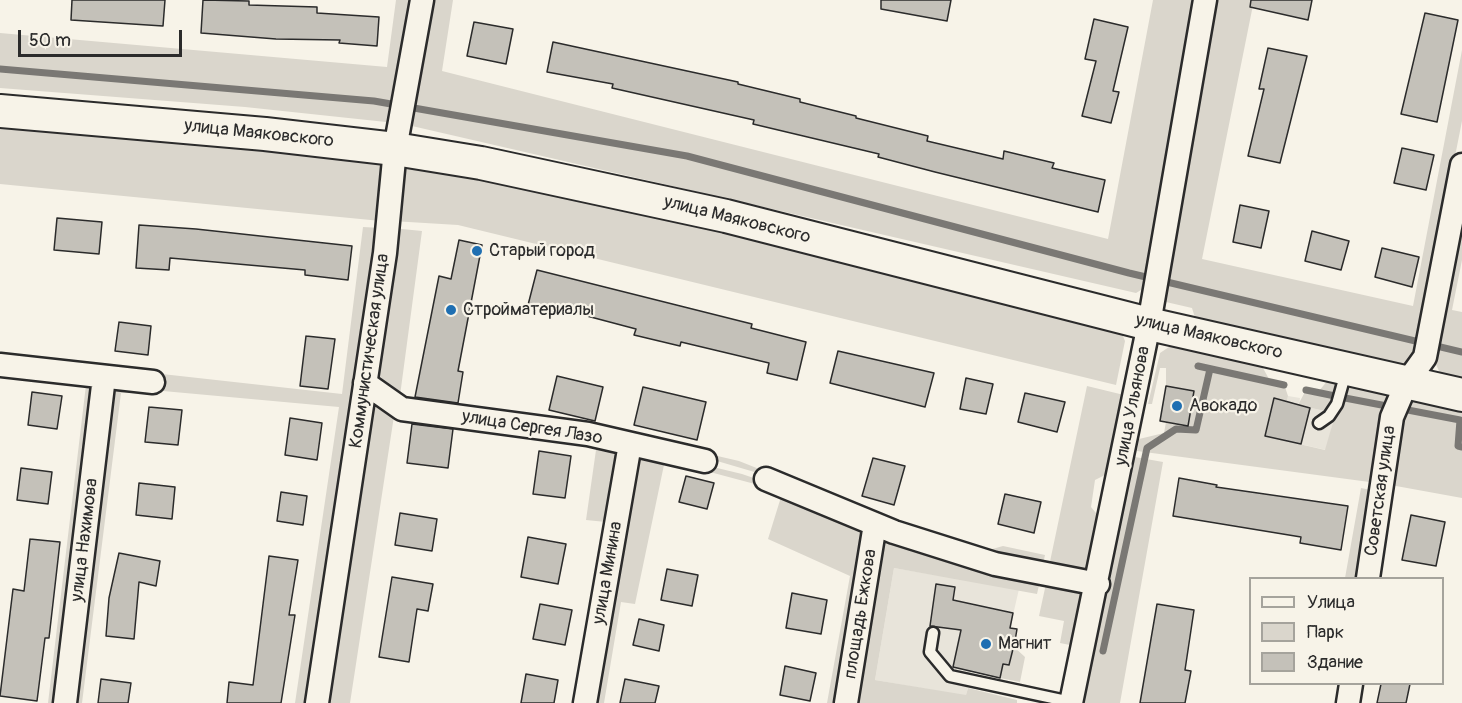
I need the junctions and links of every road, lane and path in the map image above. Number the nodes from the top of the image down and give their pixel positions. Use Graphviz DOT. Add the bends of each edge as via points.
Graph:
graph roads {
  1 [pos="422,0"];
  2 [pos="1205,0"];
  3 [pos="0,111"];
  4 [pos="395,149"];
  5 [pos="1462,165"];
  6 [pos="1149,324"];
  7 [pos="0,365"];
  8 [pos="1347,369"];
  9 [pos="104,377"];
  10 [pos="153,382"];
  11 [pos="1407,382"];
  12 [pos="365,383"];
  13 [pos="1462,395"];
  14 [pos="1319,423"];
  15 [pos="630,444"];
  16 [pos="705,461"];
  17 [pos="766,479"];
  18 [pos="875,524"];
  19 [pos="1368,577"];
  20 [pos="1098,584"];
  21 [pos="933,633"];
  22 [pos="1351,685"];
  23 [pos="1071,702"];
  24 [pos="65,703"];
  25 [pos="317,703"];
  26 [pos="585,703"];
  27 [pos="846,703"];
  28 [pos="1348,703"];
  1 -- 4 [label="street, Коммунистическая улица"];
  2 -- 6 [label="street, улица Ульянова"];
  3 -- 4 [label="main road, улица Маяковского"];
  4 -- 6 [label="main road, улица Маяковского" via="481,163 726,216"];
  4 -- 12 [label="street, Коммунистическая улица" via="385,253"];
  5 -- 11 [label="street, Советская улица" via="1425,357"];
  6 -- 8 [label="main road, улица Маяковского"];
  6 -- 20 [label="street, улица Ульянова"];
  7 -- 9 [label="street"];
  8 -- 11 [label="main road, улица Маяковского"];
  8 -- 14 [label="lane" via="1337,404"];
  9 -- 10 [label="street"];
  9 -- 24 [label="street, улица Нахимова"];
  11 -- 13 [label="main road, улица Маяковского"];
  11 -- 19 [label="street, Советская улица" via="1392,417"];
  12 -- 15 [label="street, улица Сергея Лазо" via="402,409 588,434"];
  12 -- 25 [label="street, Коммунистическая улица"];
  15 -- 16 [label="street, улица Сергея Лазо"];
  15 -- 26 [label="street, улица Минина"];
  17 -- 18 [label="street"];
  18 -- 20 [label="street" via="995,564"];
  18 -- 27 [label="street, площадь Ежкова"];
  20 -- 23 [label="street, улица Ульянова"];
  21 -- 23 [label="lane" via="930,652 950,676"];
  22 -- 28 [label="street"];
}
